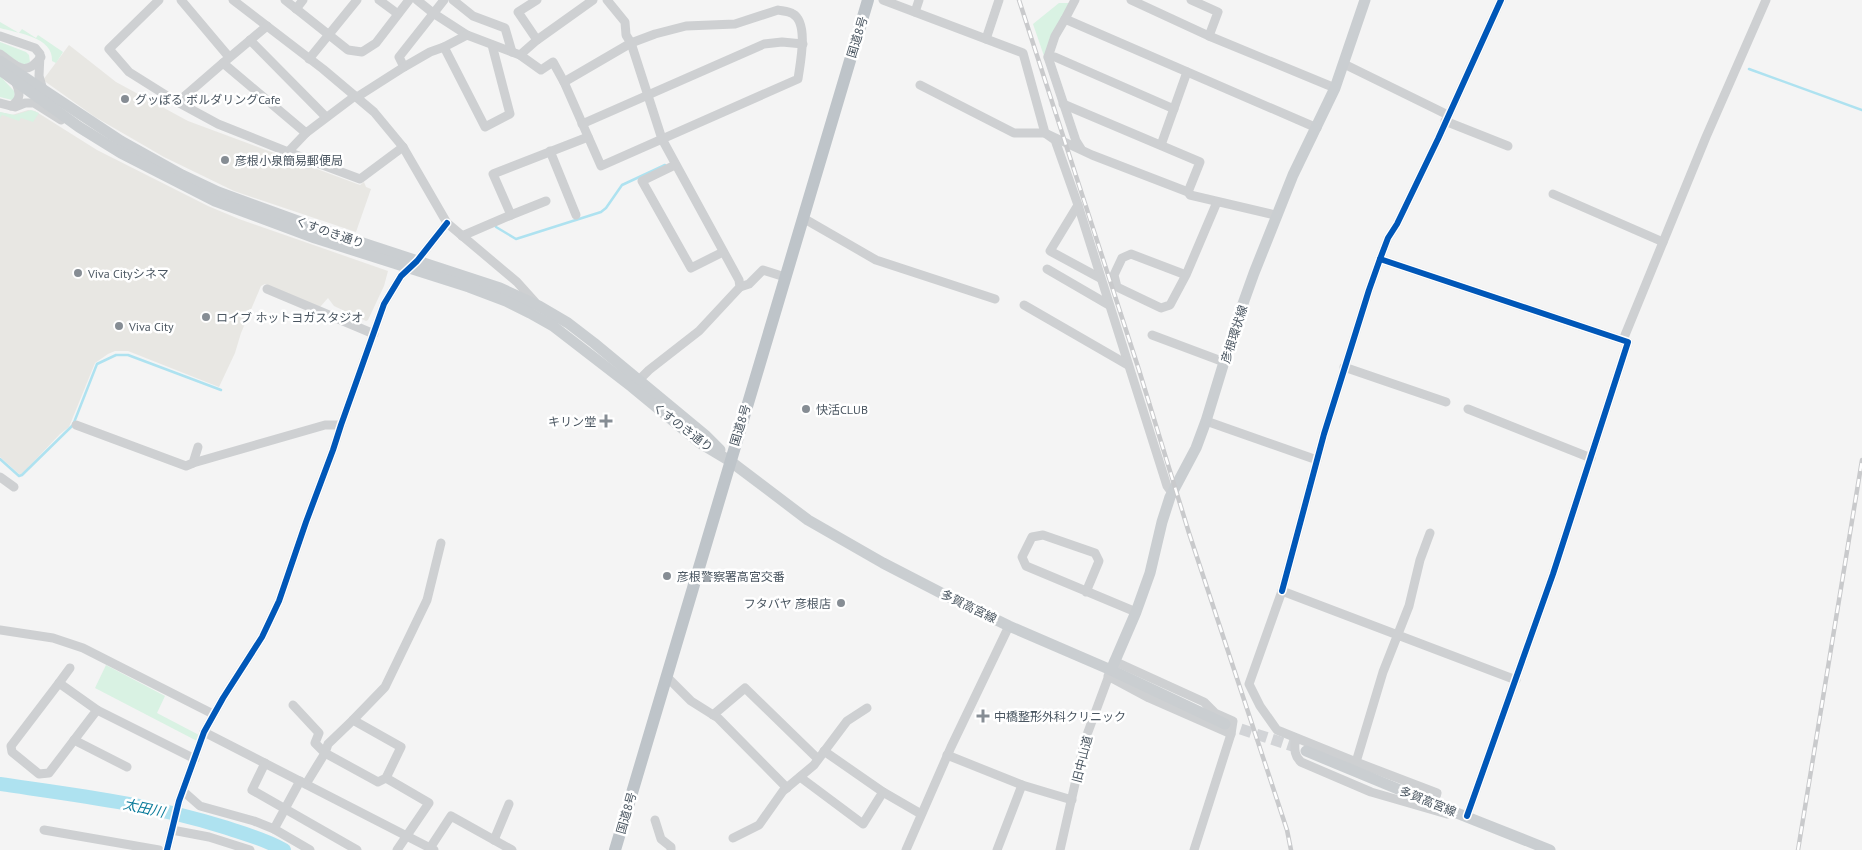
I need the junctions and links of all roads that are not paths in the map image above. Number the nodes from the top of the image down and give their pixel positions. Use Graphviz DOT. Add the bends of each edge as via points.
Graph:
graph roads {
  1 [pos="159,0"];
  2 [pos="181,0"];
  3 [pos="233,0"];
  4 [pos="285,0"];
  5 [pos="304,0"];
  6 [pos="357,0"];
  7 [pos="379,0"];
  8 [pos="409,0"];
  9 [pos="417,0"];
  10 [pos="444,0"];
  11 [pos="453,0"];
  12 [pos="537,0"];
  13 [pos="593,0"];
  14 [pos="607,0"];
  15 [pos="868,0"];
  16 [pos="883,0"];
  17 [pos="919,0"];
  18 [pos="999,0"];
  19 [pos="1075,0"];
  20 [pos="1132,0"];
  21 [pos="1192,0"];
  22 [pos="1365,0"];
  23 [pos="1501,0"];
  24 [pos="1766,0"];
  25 [pos="296,9"];
  26 [pos="915,12"];
  27 [pos="433,13"];
  28 [pos="398,14"];
  29 [pos="1065,19"];
  30 [pos="267,26"];
  31 [pos="467,34"];
  32 [pos="329,35"];
  33 [pos="0,36"];
  34 [pos="1209,36"];
  35 [pos="986,39"];
  36 [pos="250,40"];
  37 [pos="538,40"];
  38 [pos="631,43"];
  39 [pos="803,44"];
  40 [pos="492,45"];
  41 [pos="444,47"];
  42 [pos="0,54"];
  43 [pos="516,54"];
  44 [pos="41,57"];
  45 [pos="1048,57"];
  46 [pos="309,59"];
  47 [pos="226,60"];
  48 [pos="0,61"];
  49 [pos="1344,64"];
  50 [pos="404,67"];
  51 [pos="0,70"];
  52 [pos="1187,72"];
  53 [pos="15,81"];
  54 [pos="564,82"];
  55 [pos="920,84"];
  56 [pos="1335,88"];
  57 [pos="43,90"];
  58 [pos="648,95"];
  59 [pos="356,97"];
  60 [pos="178,102"];
  61 [pos="0,103"];
  62 [pos="1063,104"];
  63 [pos="11,106"];
  64 [pos="1174,109"];
  65 [pos="326,117"];
  66 [pos="1447,118"];
  67 [pos="582,124"];
  68 [pos="79,127"];
  69 [pos="1316,128"];
  70 [pos="306,133"];
  71 [pos="1045,133"];
  72 [pos="588,137"];
  73 [pos="662,139"];
  74 [pos="1161,145"];
  75 [pos="1508,146"];
  76 [pos="403,147"];
  77 [pos="1081,149"];
  78 [pos="550,151"];
  79 [pos="288,152"];
  80 [pos="675,165"];
  81 [pos="1188,192"];
  82 [pos="1553,194"];
  83 [pos="546,201"];
  84 [pos="1217,202"];
  85 [pos="1078,204"];
  86 [pos="511,215"];
  87 [pos="576,215"];
  88 [pos="1276,217"];
  89 [pos="803,218"];
  90 [pos="447,223"];
  91 [pos="462,236"];
  92 [pos="1663,242"];
  93 [pos="723,252"];
  94 [pos="1380,259"];
  95 [pos="413,264"];
  96 [pos="1047,269"];
  97 [pos="1186,275"];
  98 [pos="785,277"];
  99 [pos="1100,278"];
  100 [pos="740,287"];
  101 [pos="267,290"];
  102 [pos="995,299"];
  103 [pos="1108,305"];
  104 [pos="539,306"];
  105 [pos="1024,306"];
  106 [pos="374,334"];
  107 [pos="1152,335"];
  108 [pos="1623,340"];
  109 [pos="1224,362"];
  110 [pos="1128,365"];
  111 [pos="1344,367"];
  112 [pos="636,383"];
  113 [pos="1446,402"];
  114 [pos="1468,409"];
  115 [pos="1206,421"];
  116 [pos="76,425"];
  117 [pos="341,425"];
  118 [pos="198,447"];
  119 [pos="1591,458"];
  120 [pos="1317,460"];
  121 [pos="730,461"];
  122 [pos="193,463"];
  123 [pos="0,476"];
  124 [pos="14,487"];
  125 [pos="1172,493"];
  126 [pos="1430,532"];
  127 [pos="441,543"];
  128 [pos="1282,591"];
  129 [pos="1086,592"];
  130 [pos="1136,612"];
  131 [pos="1009,626"];
  132 [pos="0,630"];
  133 [pos="1398,635"];
  134 [pos="70,668"];
  135 [pos="1111,669"];
  136 [pos="666,676"];
  137 [pos="1516,680"];
  138 [pos="59,683"];
  139 [pos="292,706"];
  140 [pos="867,708"];
  141 [pos="97,710"];
  142 [pos="213,714"];
  143 [pos="713,715"];
  144 [pos="353,720"];
  145 [pos="1228,729"];
  146 [pos="204,732"];
  147 [pos="1295,738"];
  148 [pos="74,740"];
  149 [pos="1306,750"];
  150 [pos="324,752"];
  151 [pos="821,755"];
  152 [pos="947,755"];
  153 [pos="195,759"];
  154 [pos="1356,762"];
  155 [pos="265,763"];
  156 [pos="127,767"];
  157 [pos="800,777"];
  158 [pos="386,778"];
  159 [pos="303,783"];
  160 [pos="1022,785"];
  161 [pos="787,788"];
  162 [pos="183,790"];
  163 [pos="883,792"];
  164 [pos="1072,800"];
  165 [pos="509,804"];
  166 [pos="1434,804"];
  167 [pos="285,810"];
  168 [pos="921,814"];
  169 [pos="1463,815"];
  170 [pos="655,820"];
  171 [pos="172,828"];
  172 [pos="274,829"];
  173 [pos="44,830"];
  174 [pos="406,836"];
  175 [pos="733,838"];
  176 [pos="494,840"];
  177 [pos="432,849"];
  178 [pos="159,850"];
  179 [pos="167,850"];
  180 [pos="250,850"];
  181 [pos="310,850"];
  182 [pos="357,850"];
  183 [pos="397,850"];
  184 [pos="512,850"];
  185 [pos="615,850"];
  186 [pos="671,850"];
  187 [pos="906,850"];
  188 [pos="996,850"];
  189 [pos="1060,850"];
  190 [pos="1194,850"];
  191 [pos="1550,850"];
  1 -- 60 [label="street" via="108,49 129,72"];
  2 -- 47 [label="street"];
  3 -- 30 [label="street"];
  4 -- 25 [label="street"];
  5 -- 25 [label="street"];
  6 -- 32 [label="street"];
  7 -- 28 [label="street"];
  8 -- 28 [label="street"];
  9 -- 27 [label="street"];
  10 -- 27 [label="street"];
  11 -- 43 [label="street" via="473,16 505,28"];
  12 -- 37 [label="street" via="518,12"];
  13 -- 37 [label="street"];
  14 -- 38 [label="street" via="625,22 626,35"];
  15 -- 89 [label="highway, 国道8号"];
  16 -- 26 [label="street"];
  17 -- 26 [label="street"];
  18 -- 35 [label="street"];
  19 -- 29 [label="street"];
  20 -- 34 [label="street"];
  21 -- 34 [label="street" via="1218,12"];
  22 -- 49 [label="main road, 彦根環状線"];
  23 -- 66 [label="street"];
  24 -- 92 [label="street"];
  25 -- 32 [label="street"];
  26 -- 35 [label="street"];
  27 -- 31 [label="street"];
  27 -- 50 [label="street" via="399,57"];
  28 -- 32 [label="street" via="376,43 362,52 348,50"];
  29 -- 45 [label="street" via="1054,36"];
  29 -- 52 [label="street"];
  30 -- 36 [label="street"];
  30 -- 46 [label="street"];
  31 -- 40 [label="street"];
  31 -- 41 [label="street"];
  32 -- 46 [label="street"];
  33 -- 44 [label="street" via="35,48"];
  34 -- 56 [label="street"];
  35 -- 71 [label="street" via="1023,54"];
  36 -- 47 [label="street"];
  36 -- 65 [label="street"];
  37 -- 43 [label="street"];
  38 -- 39 [label="street" via="686,26 734,24 778,10 799,18"];
  38 -- 54 [label="street"];
  38 -- 58 [label="street"];
  39 -- 58 [label="street" via="764,44"];
  39 -- 73 [label="street" via="798,79"];
  40 -- 41 [label="street" via="510,114 485,127"];
  40 -- 43 [label="street"];
  41 -- 50 [label="street"];
  42 -- 44 [label="street" via="21,69 35,65"];
  43 -- 54 [label="street" via="541,70 553,62"];
  44 -- 57 [label="street" via="39,76"];
  45 -- 62 [label="street"];
  45 -- 64 [label="street" via="1055,57"];
  46 -- 59 [label="street"];
  47 -- 60 [label="street"];
  47 -- 70 [label="street"];
  48 -- 57 [label="main road, くすのき通り"];
  49 -- 56 [label="main road, 彦根環状線"];
  49 -- 66 [label="street"];
  50 -- 59 [label="street"];
  51 -- 53 [label="main road, くすのき通り"];
  52 -- 64 [label="street"];
  52 -- 69 [label="street"];
  53 -- 63 [label="street" via="20,94 18,101"];
  53 -- 68 [label="main road, くすのき通り"];
  54 -- 67 [label="street"];
  55 -- 71 [label="street" via="1014,133"];
  56 -- 69 [label="main road, 彦根環状線"];
  57 -- 95 [label="main road, くすのき通り" via="121,141 218,192"];
  58 -- 67 [label="street"];
  58 -- 73 [label="street"];
  59 -- 65 [label="street"];
  59 -- 76 [label="street" via="385,124"];
  60 -- 79 [label="street" via="218,124"];
  61 -- 63 [label="street"];
  62 -- 74 [label="street"];
  62 -- 77 [label="street"];
  63 -- 68 [label="street" via="34,103 64,123"];
  64 -- 74 [label="street"];
  65 -- 70 [label="street"];
  66 -- 75 [label="street"];
  66 -- 94 [label="street"];
  67 -- 72 [label="street"];
  68 -- 95 [label="main road, くすのき通り" via="121,153 215,201 282,226"];
  69 -- 88 [label="main road, 彦根環状線"];
  70 -- 79 [label="street"];
  71 -- 77 [label="street"];
  71 -- 85 [label="street" via="1054,140"];
  72 -- 73 [label="street" via="602,166"];
  72 -- 78 [label="street"];
  73 -- 80 [label="street"];
  74 -- 81 [label="street" via="1200,162"];
  76 -- 79 [label="street" via="360,179"];
  76 -- 90 [label="street"];
  77 -- 81 [label="street"];
  78 -- 86 [label="street" via="493,174"];
  78 -- 87 [label="street"];
  80 -- 93 [label="street"];
  80 -- 93 [label="street" via="642,181 691,268"];
  81 -- 84 [label="street"];
  82 -- 92 [label="street"];
  83 -- 86 [label="street"];
  84 -- 88 [label="street"];
  84 -- 97 [label="street"];
  85 -- 99 [label="street"];
  85 -- 99 [label="street" via="1050,251"];
  86 -- 91 [label="street"];
  88 -- 109 [label="main road, 彦根環状線"];
  89 -- 98 [label="highway, 国道8号"];
  89 -- 102 [label="street" via="876,260"];
  90 -- 91 [label="street"];
  90 -- 95 [label="street"];
  91 -- 104 [label="street" via="517,282"];
  92 -- 108 [label="street"];
  93 -- 100 [label="street"];
  94 -- 108 [label="street"];
  94 -- 111 [label="street"];
  95 -- 104 [label="main road, くすのき通り" via="500,288"];
  95 -- 106 [label="street" via="401,276 384,304"];
  95 -- 112 [label="main road, くすのき通り" via="530,313"];
  96 -- 103 [label="street"];
  97 -- 97 [label="street" via="1170,305 1161,308 1117,287 1114,275 1122,258 1131,254"];
  98 -- 100 [label="street" via="763,270 749,284"];
  98 -- 121 [label="highway, 国道8号"];
  99 -- 103 [label="street"];
  100 -- 112 [label="street" via="699,331"];
  101 -- 106 [label="street"];
  103 -- 110 [label="street"];
  104 -- 112 [label="main road, くすのき通り" via="568,323"];
  105 -- 110 [label="street"];
  106 -- 117 [label="street"];
  107 -- 109 [label="street"];
  108 -- 119 [label="street" via="1628,342"];
  109 -- 115 [label="main road, 彦根環状線"];
  110 -- 125 [label="street"];
  111 -- 113 [label="street"];
  111 -- 120 [label="street"];
  112 -- 121 [label="main road, くすのき通り" via="700,443"];
  114 -- 119 [label="street"];
  115 -- 120 [label="street"];
  115 -- 125 [label="main road, 彦根環状線"];
  116 -- 122 [label="street" via="186,466"];
  117 -- 122 [label="street" via="325,425"];
  117 -- 142 [label="street" via="268,626"];
  118 -- 122 [label="street"];
  119 -- 137 [label="street"];
  120 -- 128 [label="street"];
  121 -- 131 [label="main road, 多賀高宮線" via="808,520 883,563"];
  121 -- 136 [label="highway, 国道8号"];
  123 -- 124 [label="street"];
  125 -- 130 [label="main road, 彦根環状線"];
  126 -- 133 [label="street"];
  127 -- 144 [label="street" via="427,600 385,687"];
  128 -- 133 [label="street"];
  128 -- 147 [label="street" via="1249,684 1276,730"];
  129 -- 129 [label="street" via="1026,566 1022,557 1032,537 1043,535 1095,553 1099,561"];
  129 -- 130 [label="street"];
  130 -- 135 [label="main road, 彦根環状線"];
  131 -- 135 [label="main road, 多賀高宮線"];
  131 -- 152 [label="street"];
  132 -- 142 [label="street" via="53,638 83,648"];
  133 -- 137 [label="street"];
  133 -- 154 [label="street" via="1383,672"];
  134 -- 138 [label="street"];
  135 -- 145 [label="main road, 多賀高宮線"];
  135 -- 164 [label="street, 旧中山道" via="1085,740"];
  136 -- 143 [label="street" via="691,701"];
  136 -- 185 [label="highway, 国道8号"];
  137 -- 169 [label="street"];
  138 -- 141 [label="street"];
  138 -- 148 [label="street" via="11,746 12,752 39,774 49,773"];
  139 -- 150 [label="street" via="319,733 315,743"];
  140 -- 151 [label="street" via="847,721"];
  141 -- 148 [label="street"];
  141 -- 153 [label="street"];
  142 -- 146 [label="street"];
  143 -- 151 [label="street" via="745,688"];
  143 -- 161 [label="street"];
  144 -- 150 [label="street"];
  144 -- 158 [label="street" via="401,747"];
  145 -- 190 [label="street"];
  146 -- 153 [label="street"];
  146 -- 155 [label="street"];
  147 -- 154 [label="street"];
  147 -- 169 [label="street" via="1296,758 1301,762 1371,792 1424,808"];
  148 -- 156 [label="street"];
  149 -- 166 [label="main road, 多賀高宮線"];
  150 -- 158 [label="street" via="378,782"];
  150 -- 159 [label="street"];
  151 -- 157 [label="street"];
  151 -- 163 [label="street"];
  152 -- 160 [label="street"];
  152 -- 168 [label="street"];
  153 -- 162 [label="street"];
  154 -- 166 [label="street" via="1437,793"];
  155 -- 159 [label="street"];
  155 -- 167 [label="street" via="252,790"];
  157 -- 161 [label="street"];
  157 -- 163 [label="street" via="864,824"];
  158 -- 174 [label="street" via="429,803"];
  159 -- 167 [label="street"];
  159 -- 174 [label="street"];
  160 -- 164 [label="street"];
  160 -- 188 [label="street"];
  161 -- 175 [label="street" via="759,825"];
  162 -- 171 [label="street"];
  162 -- 172 [label="street" via="200,806 230,812"];
  163 -- 168 [label="street"];
  164 -- 189 [label="street, 旧中山道"];
  165 -- 176 [label="street"];
  166 -- 169 [label="main road, 多賀高宮線"];
  167 -- 172 [label="street"];
  167 -- 182 [label="street"];
  168 -- 187 [label="street"];
  169 -- 191 [label="main road, 多賀高宮線"];
  170 -- 186 [label="street" via="661,839"];
  171 -- 179 [label="street"];
  171 -- 180 [label="street"];
  172 -- 181 [label="street"];
  173 -- 178 [label="street"];
  174 -- 177 [label="street"];
  174 -- 183 [label="street"];
  176 -- 177 [label="street" via="451,816"];
  176 -- 184 [label="street"];
}
